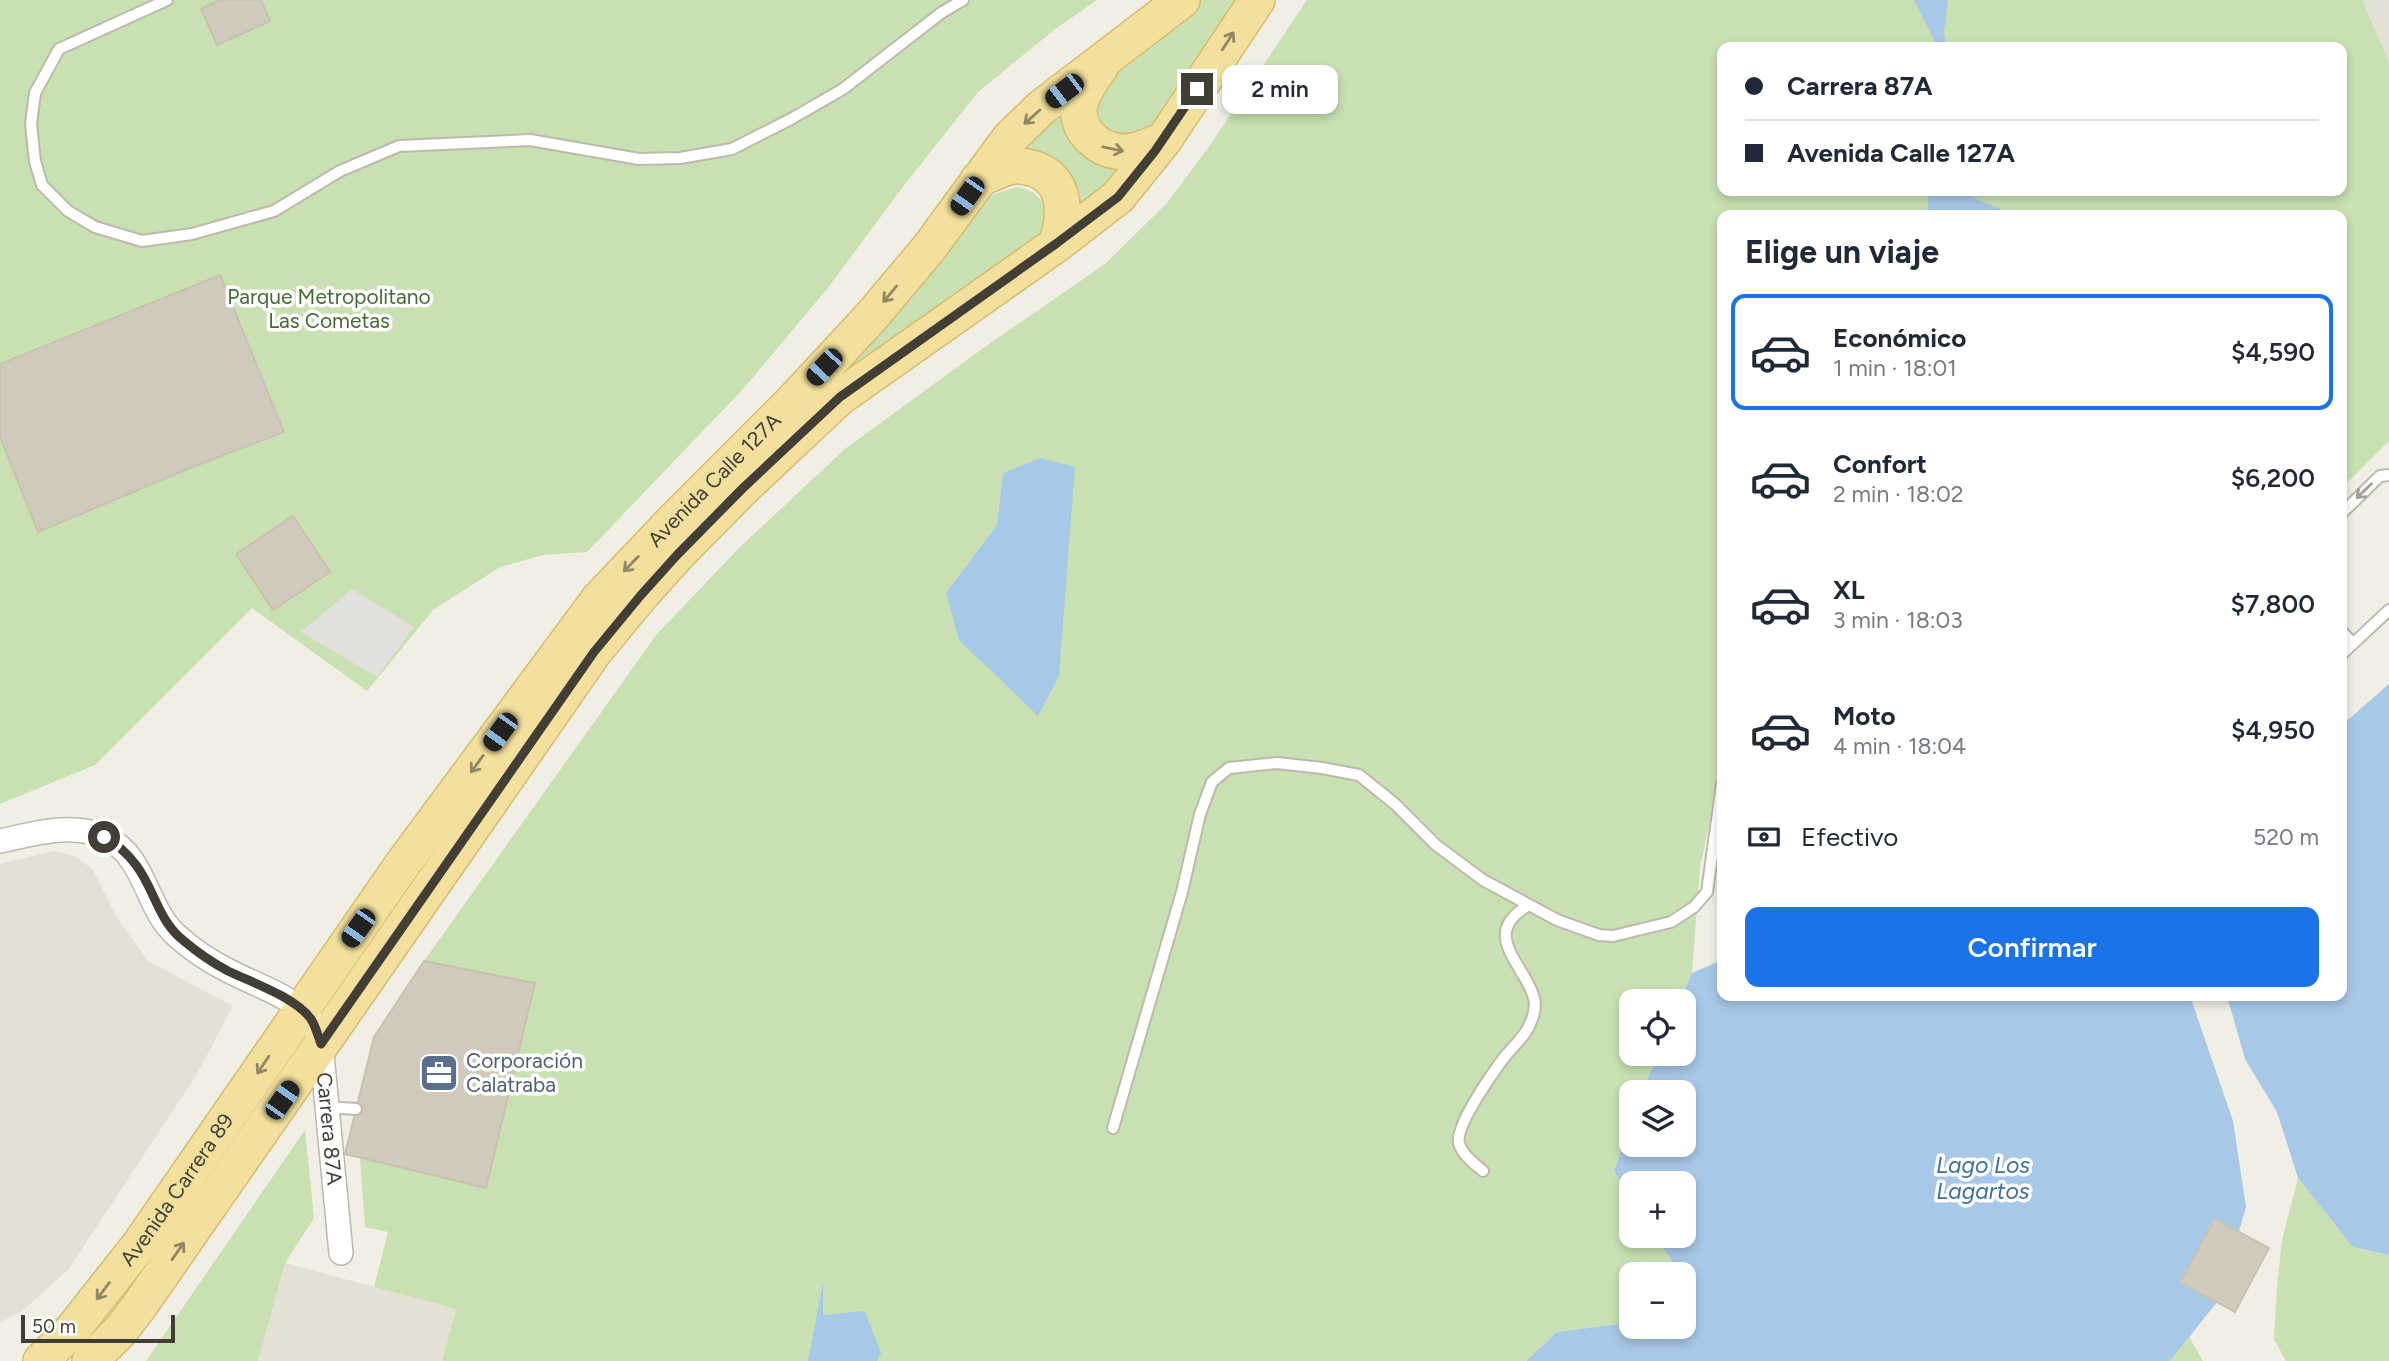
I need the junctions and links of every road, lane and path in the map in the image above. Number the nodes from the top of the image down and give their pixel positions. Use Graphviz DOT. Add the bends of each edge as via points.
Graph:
graph roads {
  1 [pos="167,0"];
  2 [pos="963,0"];
  3 [pos="1182,0"];
  4 [pos="1257,0"];
  5 [pos="1107,59"];
  6 [pos="1164,140"];
  7 [pos="978,180"];
  8 [pos="1057,243"];
  9 [pos="2389,475"];
  10 [pos="2347,508"];
  11 [pos="2389,610"];
  12 [pos="2347,637"];
  13 [pos="2353,643"];
  14 [pos="2347,649"];
  15 [pos="1717,821"];
  16 [pos="0,841"];
  17 [pos="1529,905"];
  18 [pos="301,1009"];
  19 [pos="321,1044"];
  20 [pos="327,1107"];
  21 [pos="356,1108"];
  22 [pos="1113,1128"];
  23 [pos="1483,1171"];
  24 [pos="341,1253"];
  25 [pos="41,1361"];
  26 [pos="90,1361"];
  1 -- 2 [label="lane" via="59,49 35,93 31,124 42,185 68,211 95,227 142,241 192,234 274,211 340,170 399,146 530,140 639,159 732,149 843,89"];
  3 -- 5 [label="main road, Avenida Calle 127A"];
  6 -- 4 [label="main road, Avenida Calle 127A, one-way"];
  5 -- 6 [label="main road, one-way" via="1081,99 1078,118 1084,132 1099,146 1116,151 1140,150"];
  5 -- 7 [label="main road, Avenida Calle 127A, one-way" via="1027,121"];
  6 -- 8 [label="main road, Avenida Calle 127A" via="1118,197"];
  7 -- 8 [label="main road" via="1014,166 1051,178 1062,204"];
  7 -- 18 [label="main road, Avenida Calle 127A, one-way" via="871,317 599,599"];
  8 -- 19 [label="main road, Avenida Calle 127A" via="840,397 677,555 594,652"];
  9 -- 10 [label="lane, one-way" via="2380,476"];
  11 -- 13 [label="lane"];
  12 -- 13 [label="lane"];
  13 -- 14 [label="lane"];
  15 -- 17 [label="lane" via="1707,892 1695,907 1671,922 1613,936 1557,920"];
  16 -- 18 [label="street, Carrera 87A" via="57,830 104,837 137,866 174,934 225,969"];
  17 -- 22 [label="lane" via="1483,880 1436,845 1359,775 1277,763 1228,768 1212,782 1200,814"];
  17 -- 23 [label="lane" via="1513,914 1506,939 1533,994 1535,1008 1529,1028 1472,1105 1460,1133 1466,1156"];
  18 -- 19 [label="street, Carrera 87A"];
  18 -- 25 [label="main road, Avenida Carrera 89, one-way" via="140,1244 73,1329"];
  19 -- 20 [label="street, Carrera 87A"];
  26 -- 19 [label="main road, Avenida Carrera 89, one-way" via="138,1308"];
  20 -- 21 [label="lane"];
  20 -- 24 [label="street, Carrera 87A"];
}
